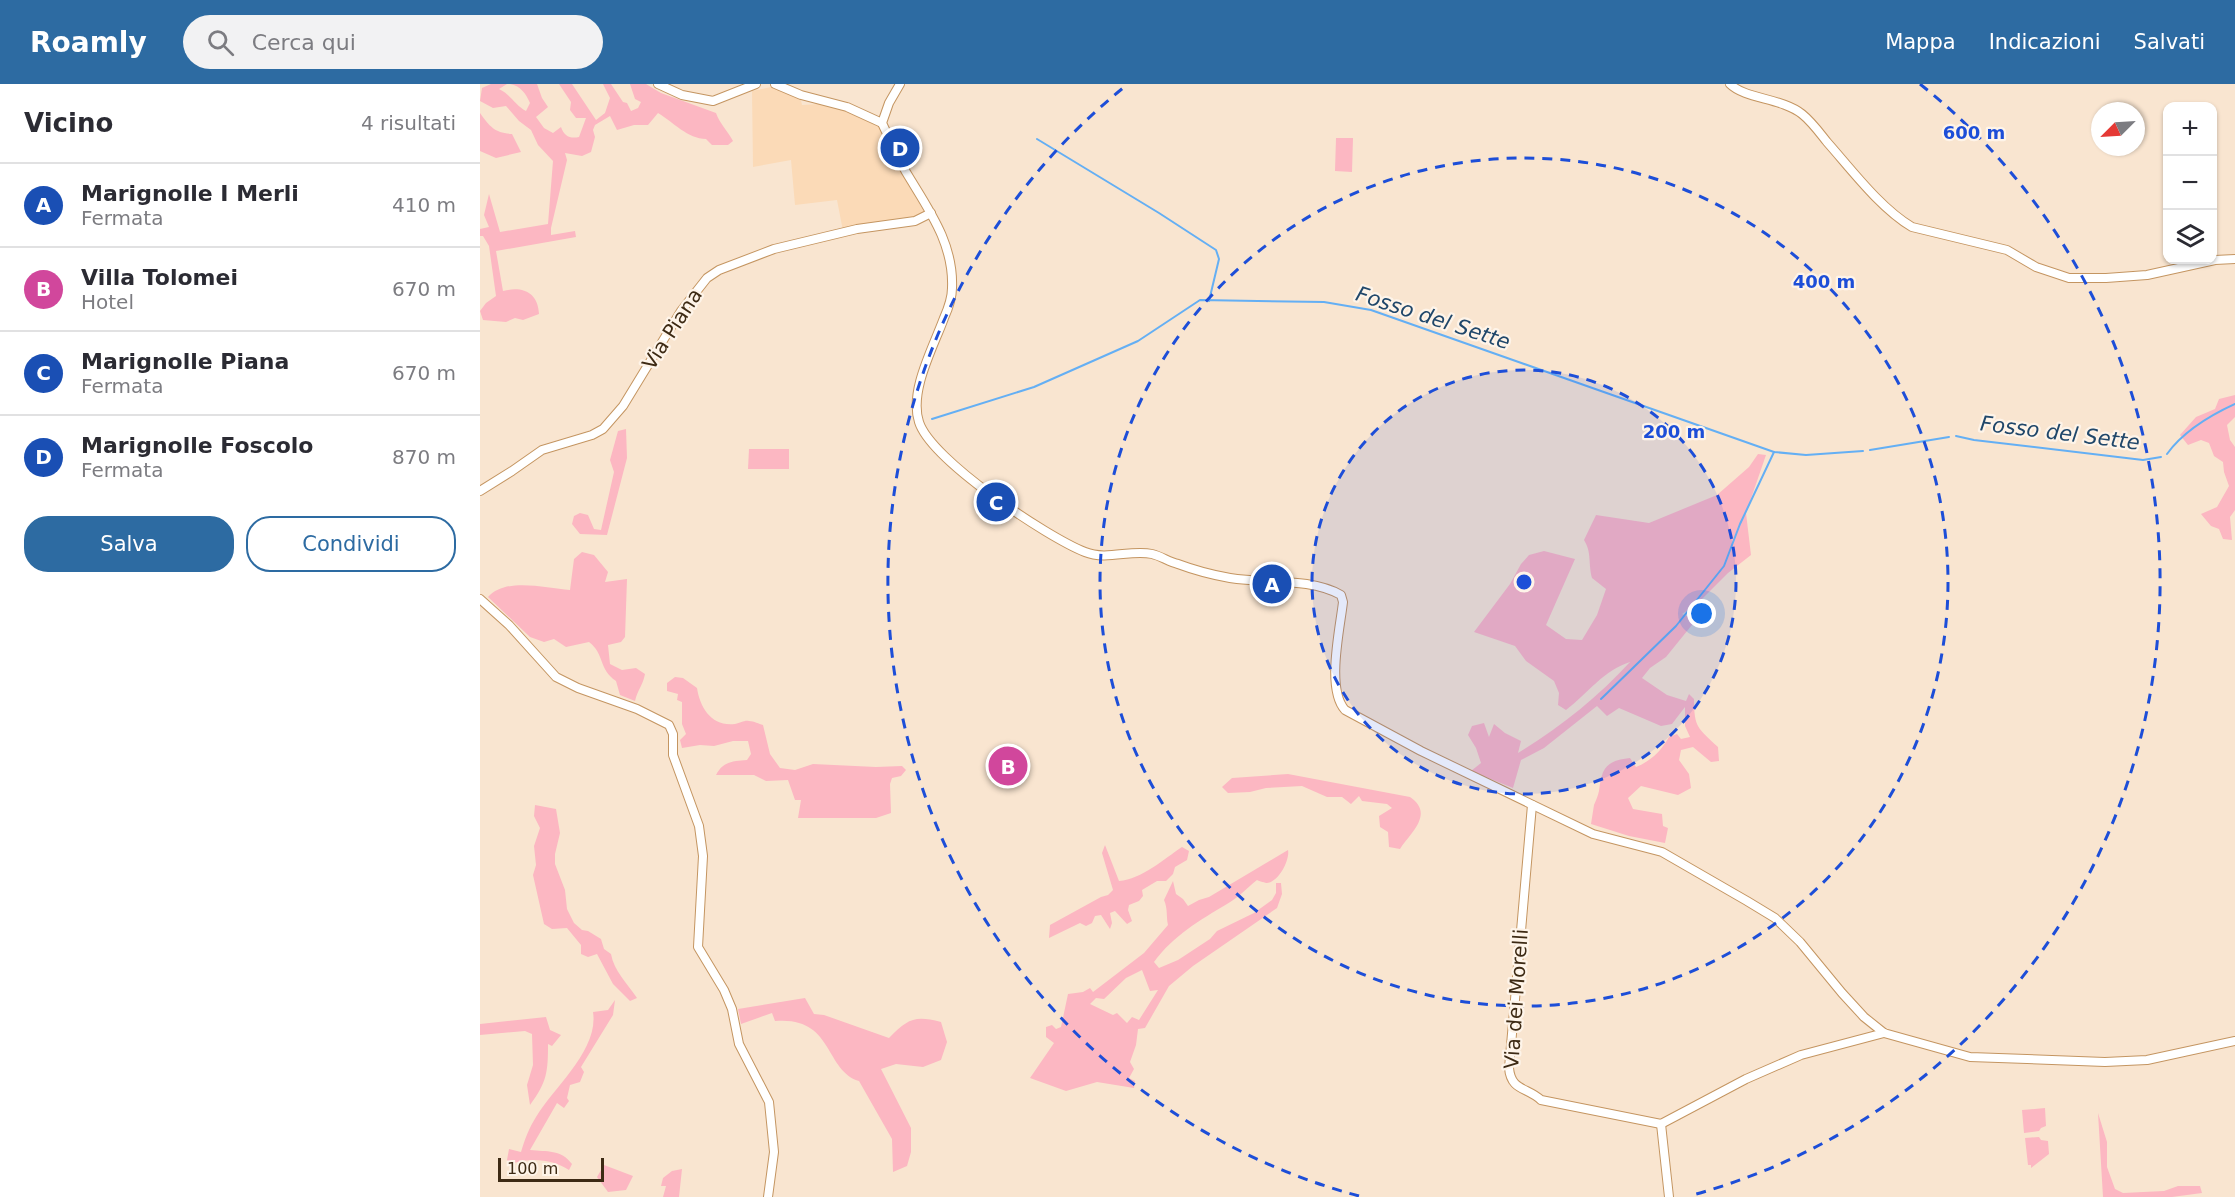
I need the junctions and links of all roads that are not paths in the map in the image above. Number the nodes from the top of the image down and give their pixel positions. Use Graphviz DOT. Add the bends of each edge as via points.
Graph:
graph roads {
  1 [pos="658,84"];
  2 [pos="756,84"];
  3 [pos="775,84"];
  4 [pos="900,84"];
  5 [pos="1730,84"];
  6 [pos="882,123"];
  7 [pos="931,213"];
  8 [pos="2235,259"];
  9 [pos="480,491"];
  10 [pos="480,599"];
  11 [pos="1532,805"];
  12 [pos="1884,1033"];
  13 [pos="2235,1041"];
  14 [pos="1661,1124"];
  15 [pos="768,1197"];
  16 [pos="1669,1197"];
  1 -- 2 [label="street" via="704,101"];
  3 -- 6 [label="street" via="847,107"];
  4 -- 6 [label="street"];
  5 -- 8 [label="street" via="1739,91 1800,112 1885,204 1912,227 2007,250 2036,267 2068,278 2147,275"];
  6 -- 7 [label="street"];
  7 -- 9 [label="street, Via Piana" via="915,221 857,229 774,249 713,274 681,311 622,406 603,429 542,450"];
  7 -- 11 [label="street" via="951,261 953,290 916,396 917,414 921,427 956,468 993,496 1088,553 1154,554 1230,578 1313,585 1341,595 1336,658 1339,704 1421,751"];
  10 -- 15 [label="street" via="556,677 669,725 673,755 699,826 703,856 698,947 724,990 739,1044 768,1102 774,1152"];
  11 -- 12 [label="street" via="1593,834 1662,852 1775,918"];
  11 -- 14 [label="street, Via dei Morelli" via="1510,1079 1541,1100"];
  12 -- 13 [label="street" via="1970,1057 2095,1062 2147,1060"];
  12 -- 14 [label="street" via="1801,1054 1746,1078"];
  14 -- 16 [label="street"];
}
